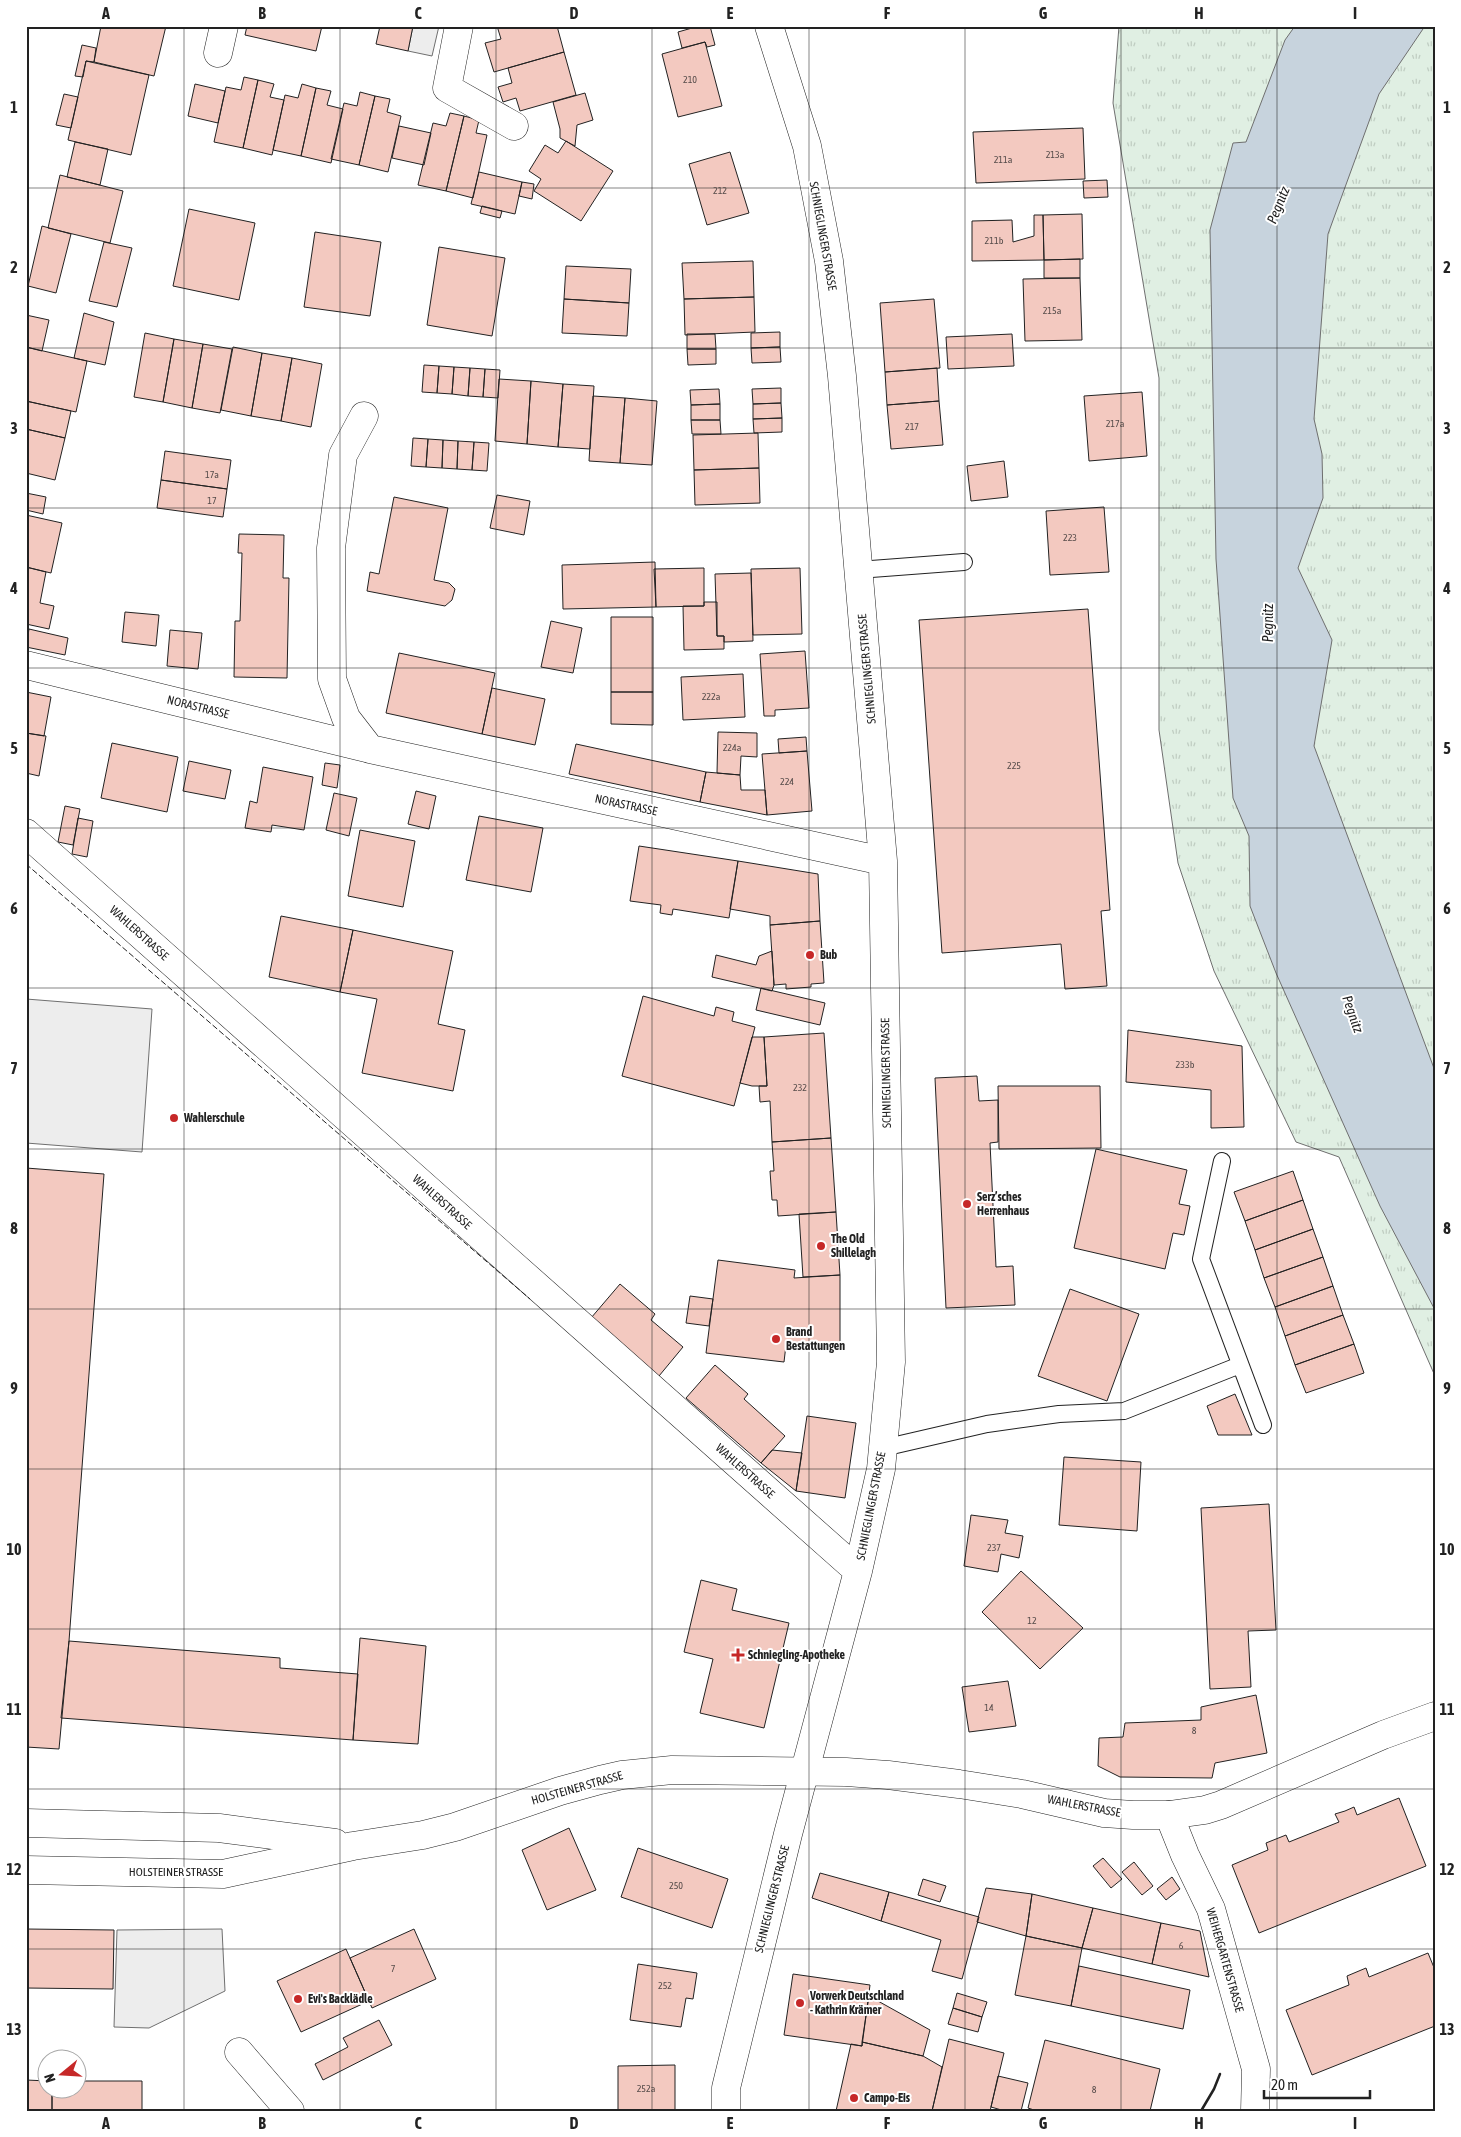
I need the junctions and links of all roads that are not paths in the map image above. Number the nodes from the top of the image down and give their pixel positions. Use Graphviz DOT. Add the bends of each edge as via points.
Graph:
graph roads {
  1 [pos="224,26"];
  2 [pos="460,26"];
  3 [pos="769,26"];
  4 [pos="218,53"];
  5 [pos="514,126"];
  6 [pos="364,416"];
  7 [pos="964,562"];
  8 [pos="858,570"];
  9 [pos="26,665"];
  10 [pos="370,748"];
  11 [pos="26,833"];
  12 [pos="883,861"];
  13 [pos="1222,1161"];
  14 [pos="1240,1365"];
  15 [pos="1263,1425"];
  16 [pos="883,1448"];
  17 [pos="858,1572"];
  18 [pos="1435,1716"];
  19 [pos="805,1772"];
  20 [pos="1169,1815"];
  21 [pos="26,1823"];
  22 [pos="353,1846"];
  23 [pos="26,1870"];
  24 [pos="239,2052"];
  25 [pos="290,2111"];
  26 [pos="726,2111"];
  27 [pos="1255,2111"];
  1 -- 4 [label="street"];
  2 -- 5 [label="street" via="447,88"];
  3 -- 8 [label="street, SCHNIEGLINGER STRASSE" via="806,146 829,261"];
  6 -- 10 [label="street" via="344,455 331,548 332,680 346,718"];
  7 -- 8 [label="lane"];
  8 -- 12 [label="street, SCHNIEGLINGER STRASSE"];
  9 -- 10 [label="street, NORASTRASSE"];
  10 -- 12 [label="street, NORASTRASSE"];
  11 -- 17 [label="street, WAHLERSTRASSE"];
  12 -- 16 [label="street, SCHNIEGLINGER STRASSE" via="891,1362"];
  13 -- 14 [label="lane" via="1201,1259"];
  14 -- 15 [label="lane"];
  14 -- 16 [label="lane" via="1124,1411 1059,1414 987,1424"];
  16 -- 17 [label="street, SCHNIEGLINGER STRASSE"];
  17 -- 19 [label="street, SCHNIEGLINGER STRASSE"];
  18 -- 20 [label="street, WAHLERSTRASSE" via="1220,1805"];
  19 -- 20 [label="street, WAHLERSTRASSE" via="888,1775 1022,1794 1104,1812"];
  19 -- 22 [label="street, HOLSTEINER STRASSE" via="672,1770 622,1775 560,1790 455,1827"];
  19 -- 26 [label="street, SCHNIEGLINGER STRASSE" via="726,2088"];
  20 -- 27 [label="street, WEIHERGARTENSTRASSE" via="1211,1909 1256,2069"];
  21 -- 22 [label="street, HOLSTEINER STRASSE" via="219,1828"];
  22 -- 23 [label="street, HOLSTEINER STRASSE" via="223,1874"];
  24 -- 25 [label="street"];
}
